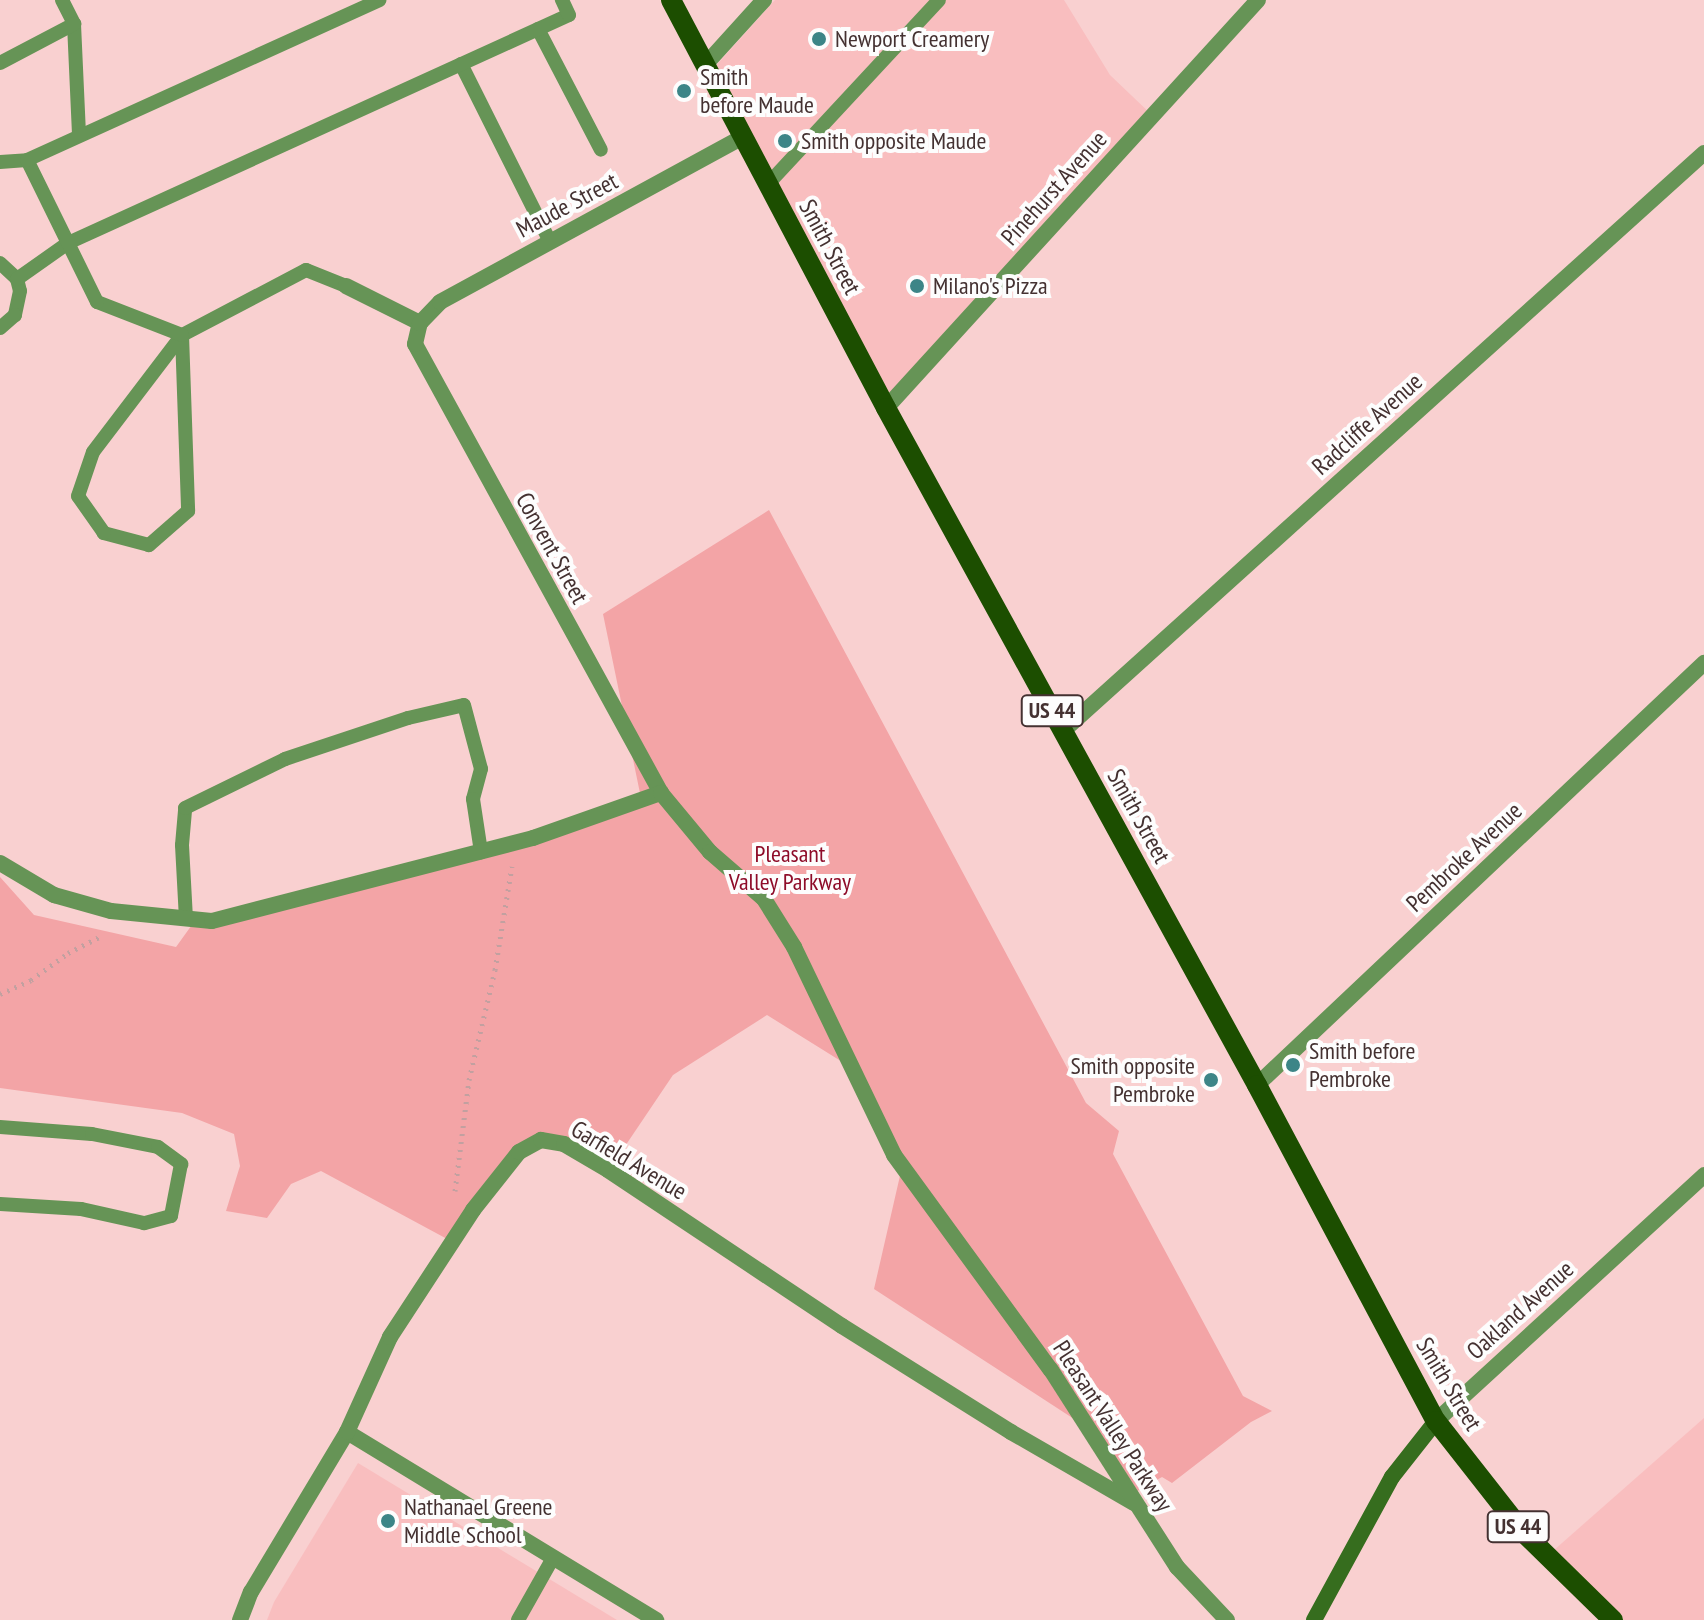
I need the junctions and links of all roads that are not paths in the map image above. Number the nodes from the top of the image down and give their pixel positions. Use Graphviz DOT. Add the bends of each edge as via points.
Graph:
graph roads {
  1 [pos="62,0"];
  2 [pos="379,0"];
  3 [pos="562,0"];
  4 [pos="671,0"];
  5 [pos="764,0"];
  6 [pos="939,0"];
  7 [pos="1258,0"];
  8 [pos="74,24"];
  9 [pos="538,29"];
  10 [pos="0,63"];
  11 [pos="461,64"];
  12 [pos="705,65"];
  13 [pos="79,135"];
  14 [pos="743,137"];
  15 [pos="601,150"];
  16 [pos="1704,153"];
  17 [pos="27,160"];
  18 [pos="0,162"];
  19 [pos="768,184"];
  20 [pos="550,242"];
  21 [pos="68,243"];
  22 [pos="0,263"];
  23 [pos="17,279"];
  24 [pos="346,286"];
  25 [pos="420,323"];
  26 [pos="0,328"];
  27 [pos="182,335"];
  28 [pos="886,408"];
  29 [pos="1704,663"];
  30 [pos="1063,731"];
  31 [pos="661,793"];
  32 [pos="481,852"];
  33 [pos="0,863"];
  34 [pos="186,919"];
  35 [pos="1257,1085"];
  36 [pos="0,1127"];
  37 [pos="1704,1175"];
  38 [pos="0,1204"];
  39 [pos="1436,1421"];
  40 [pos="347,1432"];
  41 [pos="1134,1503"];
  42 [pos="553,1558"];
  43 [pos="240,1620"];
  44 [pos="518,1620"];
  45 [pos="656,1620"];
  46 [pos="1227,1620"];
  47 [pos="1314,1620"];
  48 [pos="1613,1620"];
  1 -- 8 [label="lane"];
  2 -- 13 [label="lane"];
  3 -- 9 [label="lane" via="569,15"];
  4 -- 12 [label="main road, Smith Street / US 44"];
  5 -- 12 [label="street"];
  6 -- 19 [label="lane"];
  7 -- 28 [label="street, Pinehurst Avenue"];
  8 -- 10 [label="lane"];
  8 -- 13 [label="lane"];
  9 -- 11 [label="lane"];
  9 -- 15 [label="lane"];
  11 -- 20 [label="lane"];
  11 -- 21 [label="lane"];
  12 -- 14 [label="main road, Smith Street / US 44"];
  13 -- 17 [label="lane"];
  14 -- 19 [label="main road, Smith Street / US 44"];
  14 -- 20 [label="street, Maude Street"];
  16 -- 30 [label="street, Radcliffe Avenue"];
  17 -- 18 [label="lane"];
  17 -- 21 [label="lane"];
  19 -- 28 [label="main road, Smith Street / US 44"];
  20 -- 25 [label="street, Maude Street" via="440,302"];
  21 -- 23 [label="lane"];
  21 -- 27 [label="lane" via="97,302"];
  22 -- 23 [label="lane"];
  23 -- 26 [label="lane" via="20,303"];
  24 -- 25 [label="street"];
  24 -- 27 [label="lane" via="306,270"];
  25 -- 31 [label="street, Convent Street" via="415,344"];
  27 -- 27 [label="lane" via="188,511 149,545 104,533 78,496 93,452"];
  28 -- 30 [label="main road, Smith Street / US 44"];
  29 -- 35 [label="street, Pembroke Avenue"];
  30 -- 35 [label="main road, Smith Street / US 44"];
  31 -- 32 [label="street"];
  31 -- 41 [label="street, Pleasant Valley Parkway" via="710,852 764,899 794,947 894,1155 1051,1370"];
  32 -- 34 [label="street" via="212,921"];
  32 -- 34 [label="lane" via="473,799 481,769 464,705 285,759 185,808"];
  33 -- 34 [label="street" via="54,895 127,913"];
  35 -- 39 [label="main road, Smith Street / US 44"];
  36 -- 38 [label="lane" via="92,1134 158,1147 181,1164 171,1216 144,1223 81,1209"];
  37 -- 39 [label="street, Oakland Avenue"];
  39 -- 47 [label="main road, Oakland Avenue" via="1392,1477"];
  39 -- 48 [label="main road, Smith Street / US 44" via="1523,1532"];
  40 -- 41 [label="street, Garfield Avenue" via="390,1337 468,1219 519,1152 541,1140 564,1144 855,1334"];
  40 -- 42 [label="street"];
  40 -- 43 [label="street, Garfield Avenue" via="251,1592"];
  41 -- 46 [label="street, Pleasant Valley Parkway" via="1177,1567"];
  42 -- 44 [label="lane"];
  42 -- 45 [label="street"];
}
